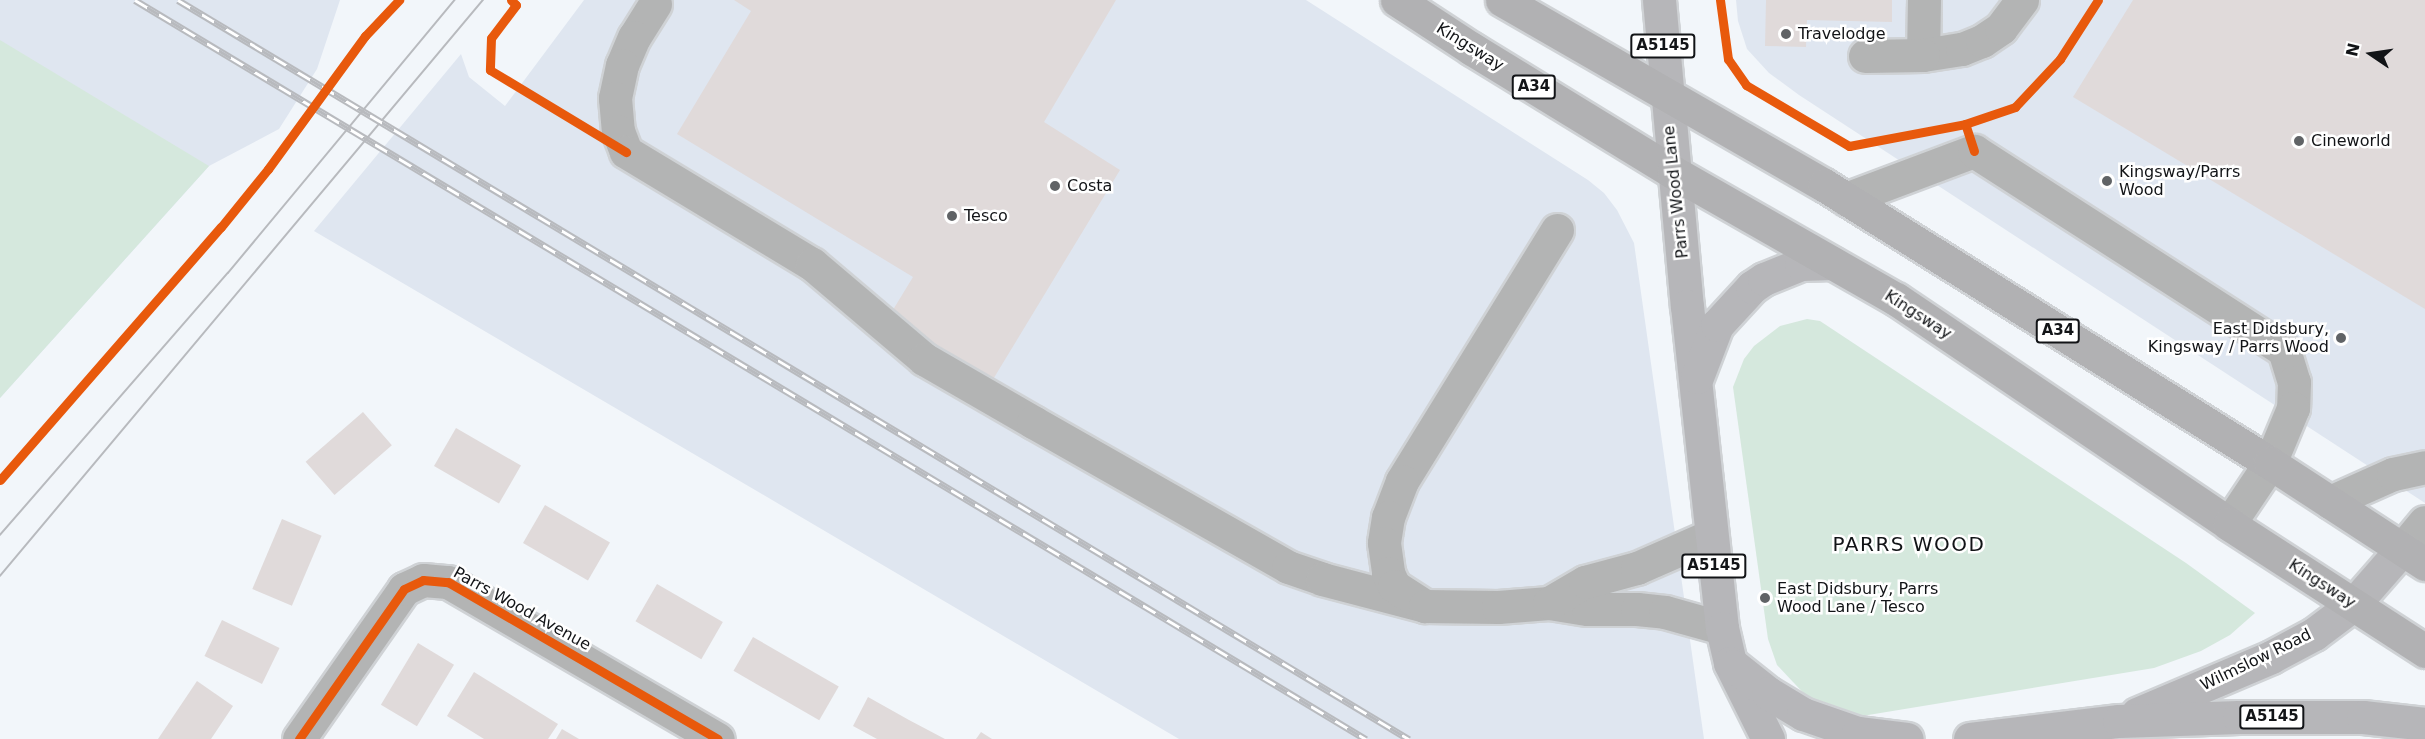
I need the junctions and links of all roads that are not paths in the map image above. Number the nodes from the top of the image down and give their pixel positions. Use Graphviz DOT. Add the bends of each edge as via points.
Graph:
graph roads {
  1 [pos="1397,0"];
  2 [pos="1502,0"];
  3 [pos="1659,0"];
  4 [pos="1924,0"];
  5 [pos="2022,0"];
  6 [pos="655,4"];
  7 [pos="1923,55"];
  8 [pos="1865,56"];
  9 [pos="1666,93"];
  10 [pos="1673,172"];
  11 [pos="1846,199"];
  12 [pos="1557,230"];
  13 [pos="1832,262"];
  14 [pos="1695,384"];
  15 [pos="2270,462"];
  16 [pos="2425,467"];
  17 [pos="2330,501"];
  18 [pos="2425,522"];
  19 [pos="2229,524"];
  20 [pos="1710,536"];
  21 [pos="2414,557"];
  22 [pos="1549,603"];
  23 [pos="2354,604"];
  24 [pos="1425,606"];
  25 [pos="1722,628"];
  26 [pos="2425,651"];
  27 [pos="1730,663"];
  28 [pos="2119,722"];
  29 [pos="2425,724"];
  30 [pos="299,739"];
  31 [pos="718,739"];
  32 [pos="1768,739"];
  33 [pos="1907,739"];
  34 [pos="1970,739"];
  1 -- 10 [label="highway, Kingsway / A34"];
  2 -- 9 [label="highway, A34"];
  3 -- 9 [label="main road, Parrs Wood Lane / A5145"];
  4 -- 7 [label="street"];
  5 -- 7 [label="street" via="2001,28 1982,41 1962,49"];
  6 -- 24 [label="street" via="622,65 615,98 618,131 626,152 812,264 924,359 1074,446 1288,567"];
  7 -- 8 [label="street"];
  9 -- 10 [label="main road, Parrs Wood Lane / A5145"];
  9 -- 11 [label="highway, A34"];
  10 -- 13 [label="highway, Kingsway / A34"];
  10 -- 14 [label="main road, Parrs Wood Lane / A5145"];
  11 -- 15 [label="highway, A34"];
  11 -- 15 [label="street" via="1974,151 2284,350 2294,382 2293,408"];
  12 -- 24 [label="street" via="1402,481 1388,517 1384,543 1388,573 1394,586"];
  13 -- 14 [label="main road, Parrs Wood Lane / A5145" via="1801,264 1752,287 1717,325"];
  13 -- 19 [label="highway, Kingsway / A34" via="1896,299"];
  14 -- 20 [label="main road, Parrs Wood Lane / A5145"];
  15 -- 17 [label="highway, A34"];
  15 -- 19 [label="street"];
  16 -- 17 [label="street" via="2393,474"];
  17 -- 21 [label="highway, A34"];
  18 -- 21 [label="street"];
  19 -- 23 [label="highway, Kingsway / A34"];
  20 -- 22 [label="street" via="1637,568 1585,582"];
  20 -- 25 [label="main road, Parrs Wood Lane / A5145"];
  21 -- 23 [label="main road, Wilmslow Road / A5145"];
  22 -- 24 [label="street" via="1498,608"];
  22 -- 25 [label="street" via="1665,612"];
  23 -- 26 [label="highway, Kingsway / A34"];
  23 -- 28 [label="main road, Wilmslow Road / A5145" via="2314,634 2271,657"];
  25 -- 27 [label="main road, Parrs Wood Lane / A5145"];
  27 -- 32 [label="main road, Parrs Wood Lane / A5145"];
  27 -- 33 [label="main road" via="1803,714 1858,733"];
  28 -- 29 [label="main road, Wilmslow Road / A5145" via="2310,716"];
  28 -- 34 [label="main road, Wilmslow Road / A5145"];
  30 -- 31 [label="street, Parrs Wood Avenue" via="404,589 423,580 448,582"];
}
